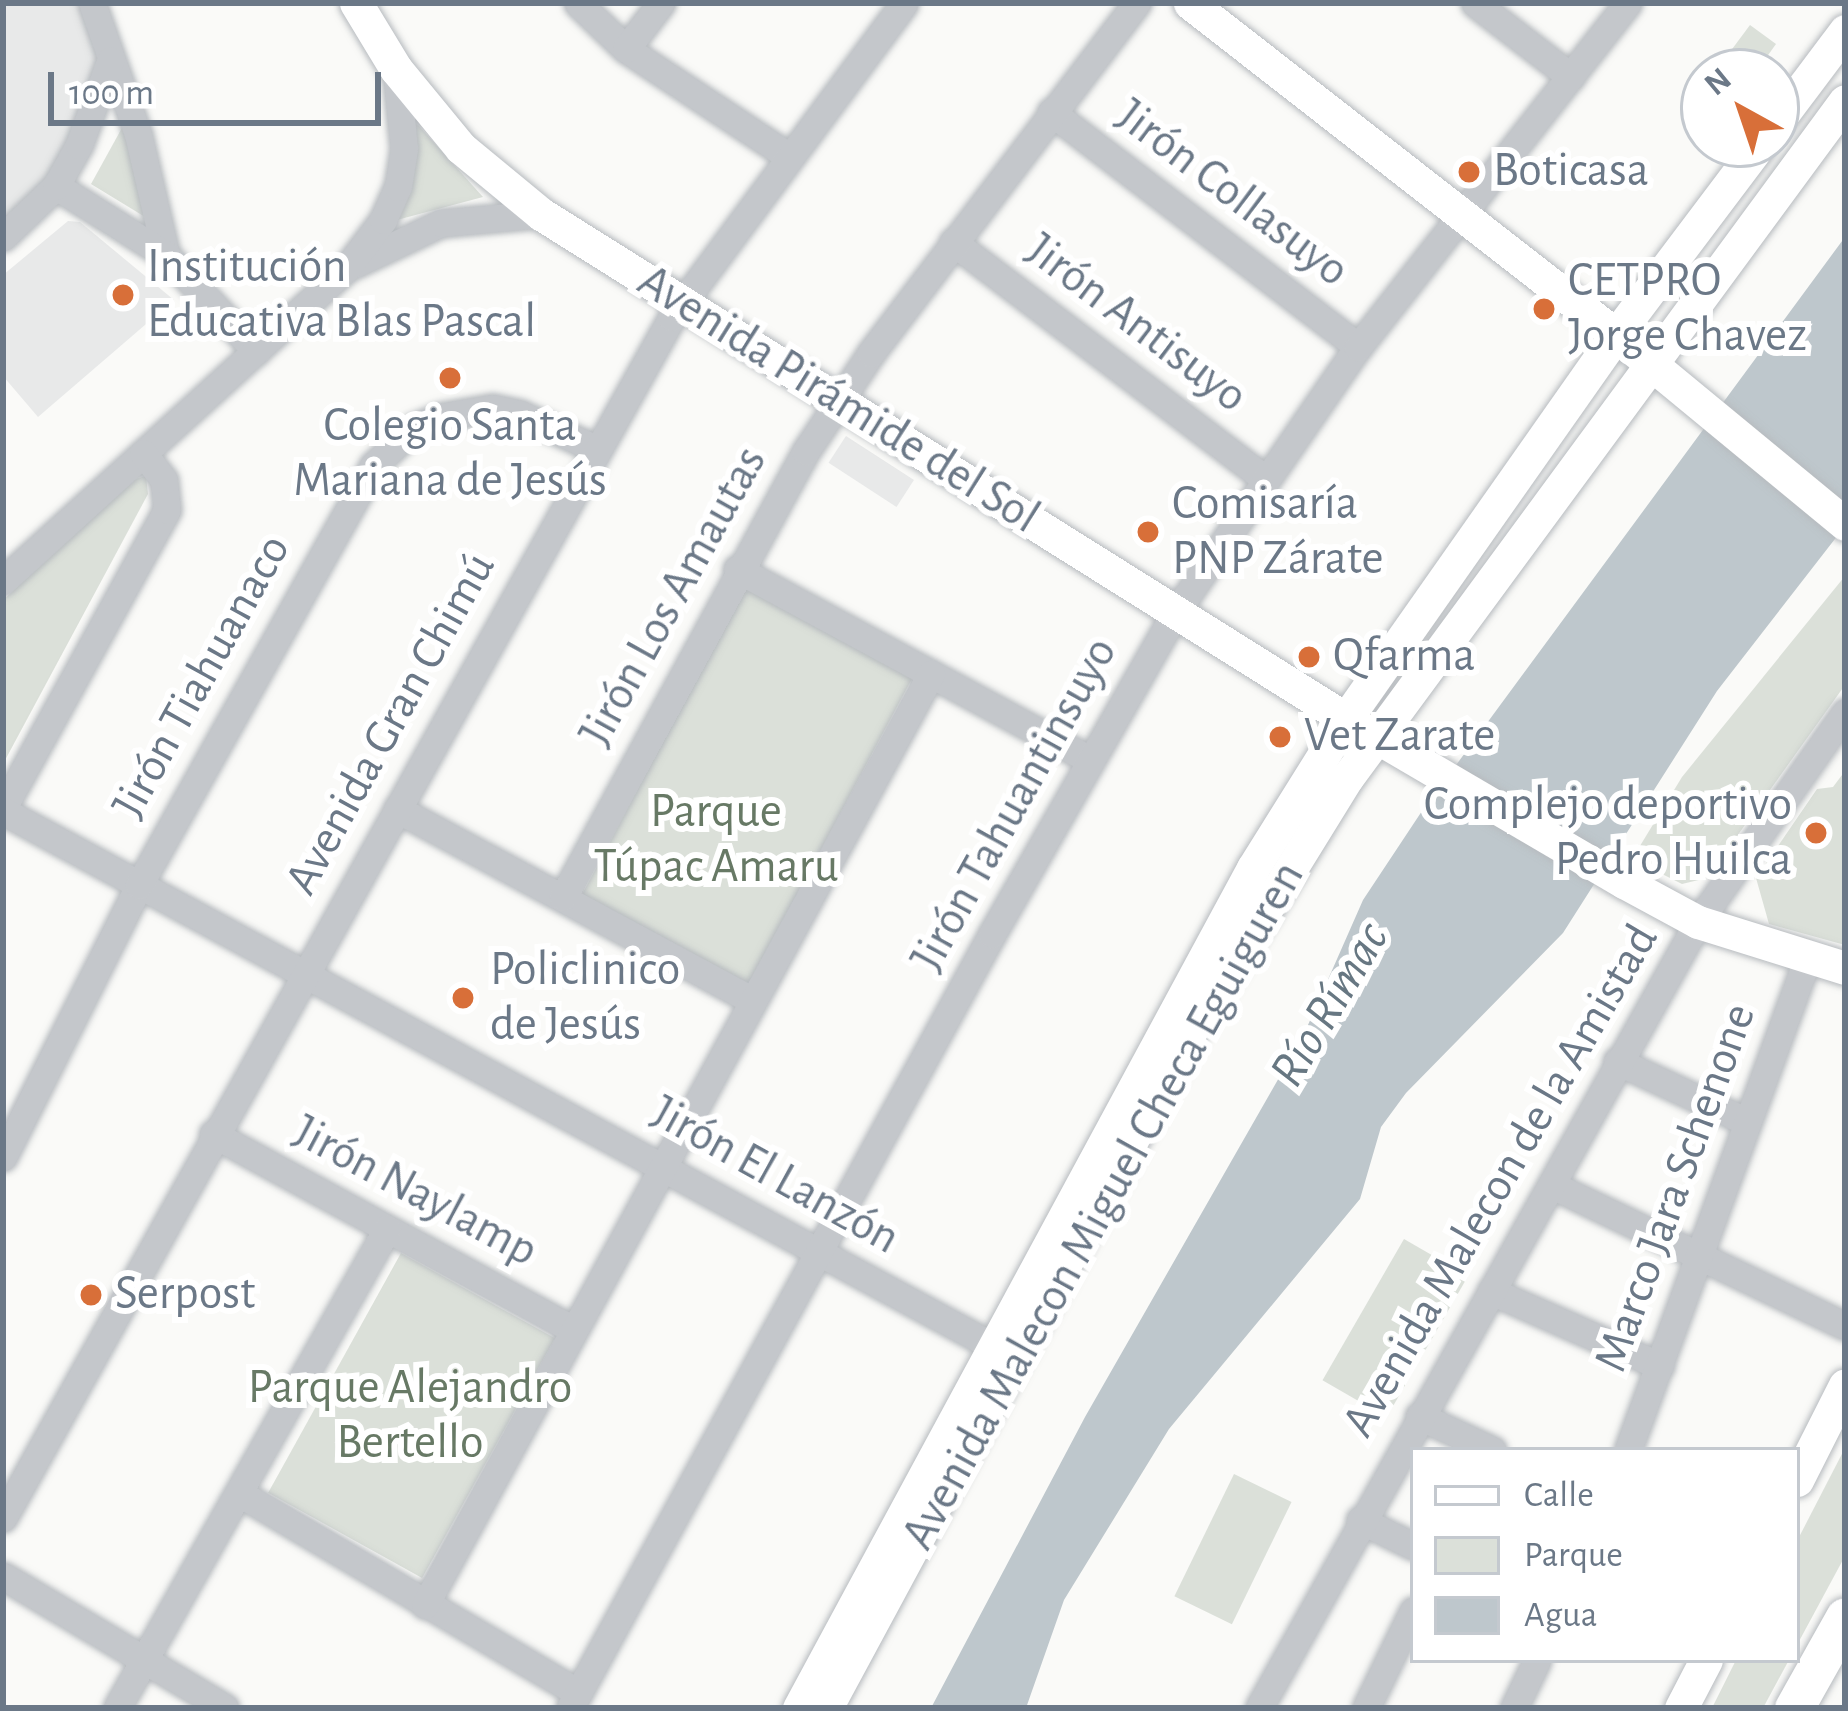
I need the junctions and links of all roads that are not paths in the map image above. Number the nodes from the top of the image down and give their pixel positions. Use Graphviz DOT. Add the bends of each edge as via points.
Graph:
graph roads {
  1 [pos="92,3"];
  2 [pos="356,3"];
  3 [pos="578,3"];
  4 [pos="661,3"];
  5 [pos="904,3"];
  6 [pos="1137,3"];
  7 [pos="1190,3"];
  8 [pos="1475,3"];
  9 [pos="1628,3"];
  10 [pos="1845,31"];
  11 [pos="626,50"];
  12 [pos="110,62"];
  13 [pos="396,70"];
  14 [pos="1571,77"];
  15 [pos="1800,91"];
  16 [pos="1845,101"];
  17 [pos="1051,112"];
  18 [pos="787,155"];
  19 [pos="1742,168"];
  20 [pos="56,186"];
  21 [pos="541,214"];
  22 [pos="1464,214"];
  23 [pos="3,237"];
  24 [pos="953,242"];
  25 [pos="166,255"];
  26 [pos="346,269"];
  27 [pos="682,301"];
  28 [pos="1616,335"];
  29 [pos="1358,347"];
  30 [pos="256,351"];
  31 [pos="1661,372"];
  32 [pos="839,401"];
  33 [pos="596,449"];
  34 [pos="143,453"];
  35 [pos="1264,478"];
  36 [pos="1845,524"];
  37 [pos="737,569"];
  38 [pos="3,581"];
  39 [pos="1175,613"];
  40 [pos="931,674"];
  41 [pos="1845,713"];
  42 [pos="1374,736"];
  43 [pos="1090,760"];
  44 [pos="397,808"];
  45 [pos="3,809"];
  46 [pos="139,885"];
  47 [pos="563,897"];
  48 [pos="1698,922"];
  49 [pos="1808,957"];
  50 [pos="1845,968"];
  51 [pos="305,971"];
  52 [pos="754,1001"];
  53 [pos="1617,1061"];
  54 [pos="1747,1122"];
  55 [pos="213,1134"];
  56 [pos="3,1157"];
  57 [pos="664,1166"];
  58 [pos="1552,1185"];
  59 [pos="387,1228"];
  60 [pos="821,1254"];
  61 [pos="1699,1255"];
  62 [pos="1491,1291"];
  63 [pos="1845,1326"];
  64 [pos="574,1330"];
  65 [pos="996,1348"];
  66 [pos="1660,1366"];
  67 [pos="1845,1385"];
  68 [pos="1419,1416"];
  69 [pos="1486,1447"];
  70 [pos="1629,1447"];
  71 [pos="1800,1474"];
  72 [pos="239,1493"];
  73 [pos="3,1519"];
  74 [pos="1360,1520"];
  75 [pos="1410,1545"];
  76 [pos="3,1576"];
  77 [pos="425,1606"];
  78 [pos="1410,1617"];
  79 [pos="1845,1617"];
  80 [pos="146,1661"];
  81 [pos="1536,1663"];
  82 [pos="1704,1663"];
  83 [pos="575,1700"];
  84 [pos="117,1708"];
  85 [pos="225,1708"];
  86 [pos="799,1708"];
  87 [pos="826,1708"];
  88 [pos="1259,1708"];
  89 [pos="1366,1708"];
  90 [pos="1514,1708"];
  91 [pos="1681,1708"];
  92 [pos="1794,1708"];
  1 -- 12 [label="street"];
  2 -- 13 [label="main road, Avenida Pirámide del Sol"];
  3 -- 11 [label="street"];
  4 -- 11 [label="street"];
  5 -- 18 [label="street, Avenida Gran Chimú"];
  6 -- 17 [label="street, Jirón Los Amautas"];
  7 -- 22 [label="main road"];
  8 -- 14 [label="street"];
  9 -- 14 [label="street, Jirón Tahuantinsuyo"];
  10 -- 15 [label="main road"];
  11 -- 18 [label="street"];
  12 -- 20 [label="street"];
  12 -- 25 [label="street" via="138,134"];
  13 -- 21 [label="main road, Avenida Pirámide del Sol" via="472,159"];
  13 -- 26 [label="street" via="404,148 398,187"];
  14 -- 22 [label="street, Jirón Tahuantinsuyo"];
  16 -- 31 [label="main road, Avenida Malecon Miguel Checa Eguiguren"];
  17 -- 24 [label="street, Jirón Los Amautas"];
  17 -- 29 [label="street, Jirón Collasuyo"];
  18 -- 27 [label="street, Avenida Gran Chimú"];
  19 -- 28 [label="main road, Avenida Malecon Miguel Checa Eguiguren"];
  20 -- 23 [label="street"];
  20 -- 25 [label="street"];
  21 -- 26 [label="street" via="441,223"];
  21 -- 27 [label="main road, Avenida Pirámide del Sol"];
  22 -- 28 [label="main road"];
  22 -- 29 [label="street, Jirón Tahuantinsuyo"];
  24 -- 32 [label="street, Jirón Los Amautas"];
  24 -- 35 [label="street, Jirón Antisuyo"];
  25 -- 30 [label="street"];
  26 -- 30 [label="street"];
  27 -- 32 [label="main road, Avenida Pirámide del Sol"];
  27 -- 33 [label="street, Avenida Gran Chimú"];
  28 -- 31 [label="main road"];
  28 -- 42 [label="main road, Avenida Malecon Miguel Checa Eguiguren" via="1492,511"];
  29 -- 35 [label="street, Jirón Tahuantinsuyo"];
  30 -- 34 [label="street"];
  31 -- 36 [label="main road"];
  31 -- 42 [label="main road, Avenida Malecon Miguel Checa Eguiguren"];
  32 -- 37 [label="street, Jirón Los Amautas"];
  32 -- 39 [label="main road, Avenida Pirámide del Sol"];
  33 -- 44 [label="street, Avenida Gran Chimú"];
  33 -- 46 [label="street, Jirón Tiahuanaco" via="492,408 440,417 390,446 356,489"];
  34 -- 38 [label="street"];
  34 -- 45 [label="street" via="164,480 167,510"];
  35 -- 39 [label="street, Jirón Tahuantinsuyo"];
  37 -- 40 [label="street"];
  37 -- 47 [label="street, Jirón Los Amautas"];
  39 -- 42 [label="main road, Avenida Pirámide del Sol"];
  39 -- 43 [label="street, Jirón Tahuantinsuyo"];
  40 -- 43 [label="street"];
  40 -- 52 [label="street"];
  41 -- 48 [label="street, Avenida Malecon de la Amistad"];
  42 -- 48 [label="main road, Avenida Pirámide del Sol"];
  42 -- 65 [label="main road, Avenida Malecon Miguel Checa Eguiguren" via="1253,868"];
  42 -- 87 [label="main road, Avenida Malecon Miguel Checa Eguiguren" via="1190,1032"];
  43 -- 60 [label="street, Jirón Tahuantinsuyo"];
  44 -- 47 [label="street"];
  44 -- 51 [label="street, Avenida Gran Chimú"];
  45 -- 46 [label="street, Jirón El Lanzón"];
  46 -- 51 [label="street, Jirón El Lanzón"];
  46 -- 56 [label="street, Jirón Tiahuanaco"];
  47 -- 52 [label="street"];
  48 -- 49 [label="main road, Avenida Pirámide del Sol"];
  48 -- 53 [label="street, Avenida Malecon de la Amistad"];
  49 -- 50 [label="main road, Avenida Pirámide del Sol"];
  49 -- 54 [label="street, Marco Jara Schenone"];
  51 -- 55 [label="street, Avenida Gran Chimú"];
  51 -- 57 [label="street, Jirón El Lanzón"];
  52 -- 57 [label="street"];
  53 -- 54 [label="street"];
  53 -- 58 [label="street, Avenida Malecon de la Amistad"];
  54 -- 61 [label="street, Marco Jara Schenone"];
  55 -- 59 [label="street, Jirón Naylamp"];
  55 -- 73 [label="street, Avenida Gran Chimú"];
  57 -- 60 [label="street, Jirón El Lanzón"];
  57 -- 64 [label="street"];
  58 -- 61 [label="street"];
  58 -- 62 [label="street, Avenida Malecon de la Amistad"];
  59 -- 64 [label="street, Jirón Naylamp"];
  59 -- 72 [label="street"];
  60 -- 65 [label="street, Jirón El Lanzón"];
  60 -- 83 [label="street, Jirón Tahuantinsuyo"];
  61 -- 63 [label="street"];
  61 -- 66 [label="street, Marco Jara Schenone"];
  62 -- 66 [label="street"];
  62 -- 68 [label="street, Avenida Malecon de la Amistad"];
  64 -- 77 [label="street"];
  65 -- 86 [label="main road, Avenida Malecon Miguel Checa Eguiguren"];
  66 -- 70 [label="street, Marco Jara Schenone"];
  67 -- 71 [label="main road"];
  68 -- 69 [label="street"];
  68 -- 74 [label="street, Avenida Malecon de la Amistad"];
  72 -- 77 [label="street"];
  72 -- 80 [label="street"];
  74 -- 75 [label="street"];
  74 -- 88 [label="street, Avenida Malecon de la Amistad"];
  76 -- 80 [label="street"];
  77 -- 83 [label="street"];
  78 -- 89 [label="street"];
  79 -- 92 [label="highway"];
  80 -- 84 [label="street"];
  80 -- 85 [label="street"];
  81 -- 90 [label="street"];
  82 -- 91 [label="main road"];
}
